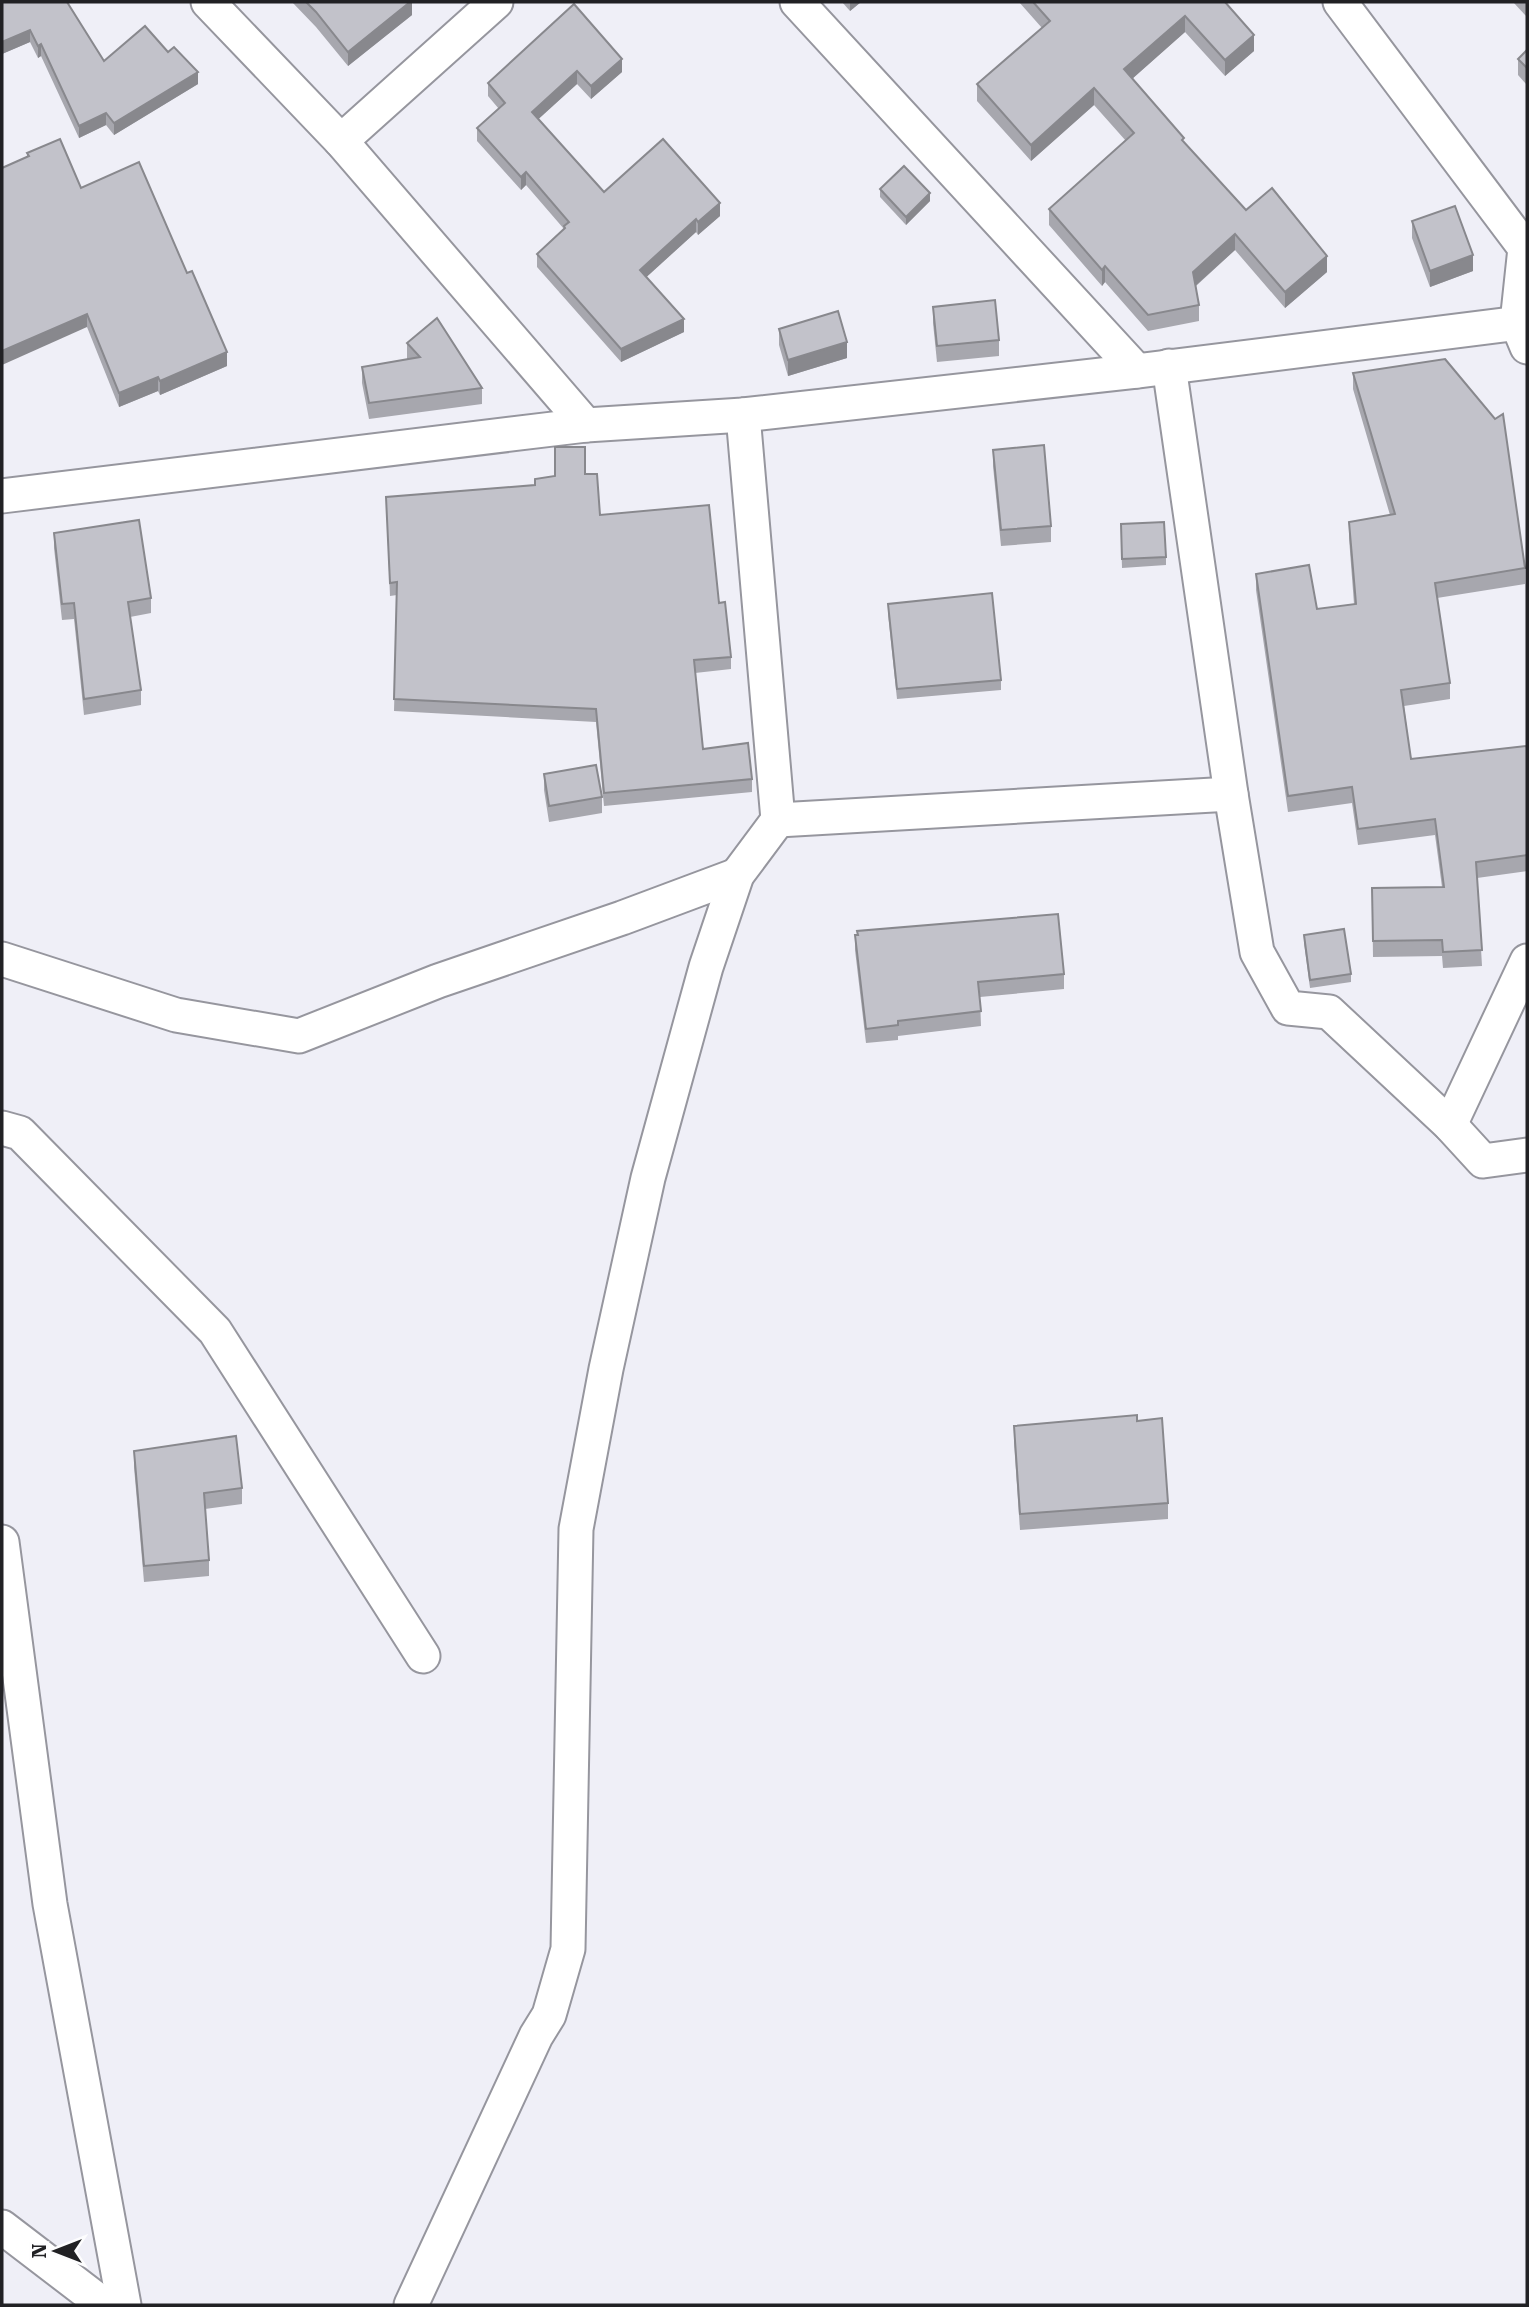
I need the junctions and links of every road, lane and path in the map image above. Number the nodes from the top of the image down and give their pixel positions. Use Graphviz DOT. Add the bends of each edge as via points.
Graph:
graph roads {
  1 [pos="208,2"];
  2 [pos="496,2"];
  3 [pos="797,2"];
  4 [pos="1340,2"];
  5 [pos="341,141"];
  6 [pos="1526,247"];
  7 [pos="1524,331"];
  8 [pos="1169,366"];
  9 [pos="1137,371"];
  10 [pos="743,415"];
  11 [pos="586,425"];
  12 [pos="2,496"];
  13 [pos="1231,794"];
  14 [pos="778,820"];
  15 [pos="737,875"];
  16 [pos="2,959"];
  17 [pos="1527,961"];
  18 [pos="1450,1125"];
  19 [pos="2,1128"];
  20 [pos="1527,1155"];
  21 [pos="2,1542"];
  22 [pos="423,1656"];
  23 [pos="2,2227"];
  24 [pos="104,2305"];
  25 [pos="124,2305"];
  26 [pos="411,2305"];
  1 -- 5 [label="street"];
  2 -- 5 [label="street"];
  3 -- 9 [label="street"];
  4 -- 6 [label="street"];
  5 -- 11 [label="street"];
  6 -- 7 [label="street"];
  7 -- 8 [label="street"];
  8 -- 9 [label="street"];
  8 -- 13 [label="street"];
  9 -- 10 [label="street"];
  10 -- 11 [label="street"];
  10 -- 14 [label="street"];
  11 -- 12 [label="street"];
  13 -- 14 [label="street"];
  13 -- 18 [label="street" via="1257,952 1288,1008 1329,1012"];
  14 -- 15 [label="street"];
  15 -- 16 [label="street" via="438,981 299,1036 176,1015"];
  15 -- 26 [label="street" via="706,967 648,1178 576,1529 568,1949 549,2015"];
  17 -- 18 [label="street"];
  18 -- 20 [label="street" via="1483,1161"];
  19 -- 22 [label="street" via="20,1133 215,1331"];
  21 -- 25 [label="street" via="50,1904"];
  23 -- 24 [label="street"];
}
